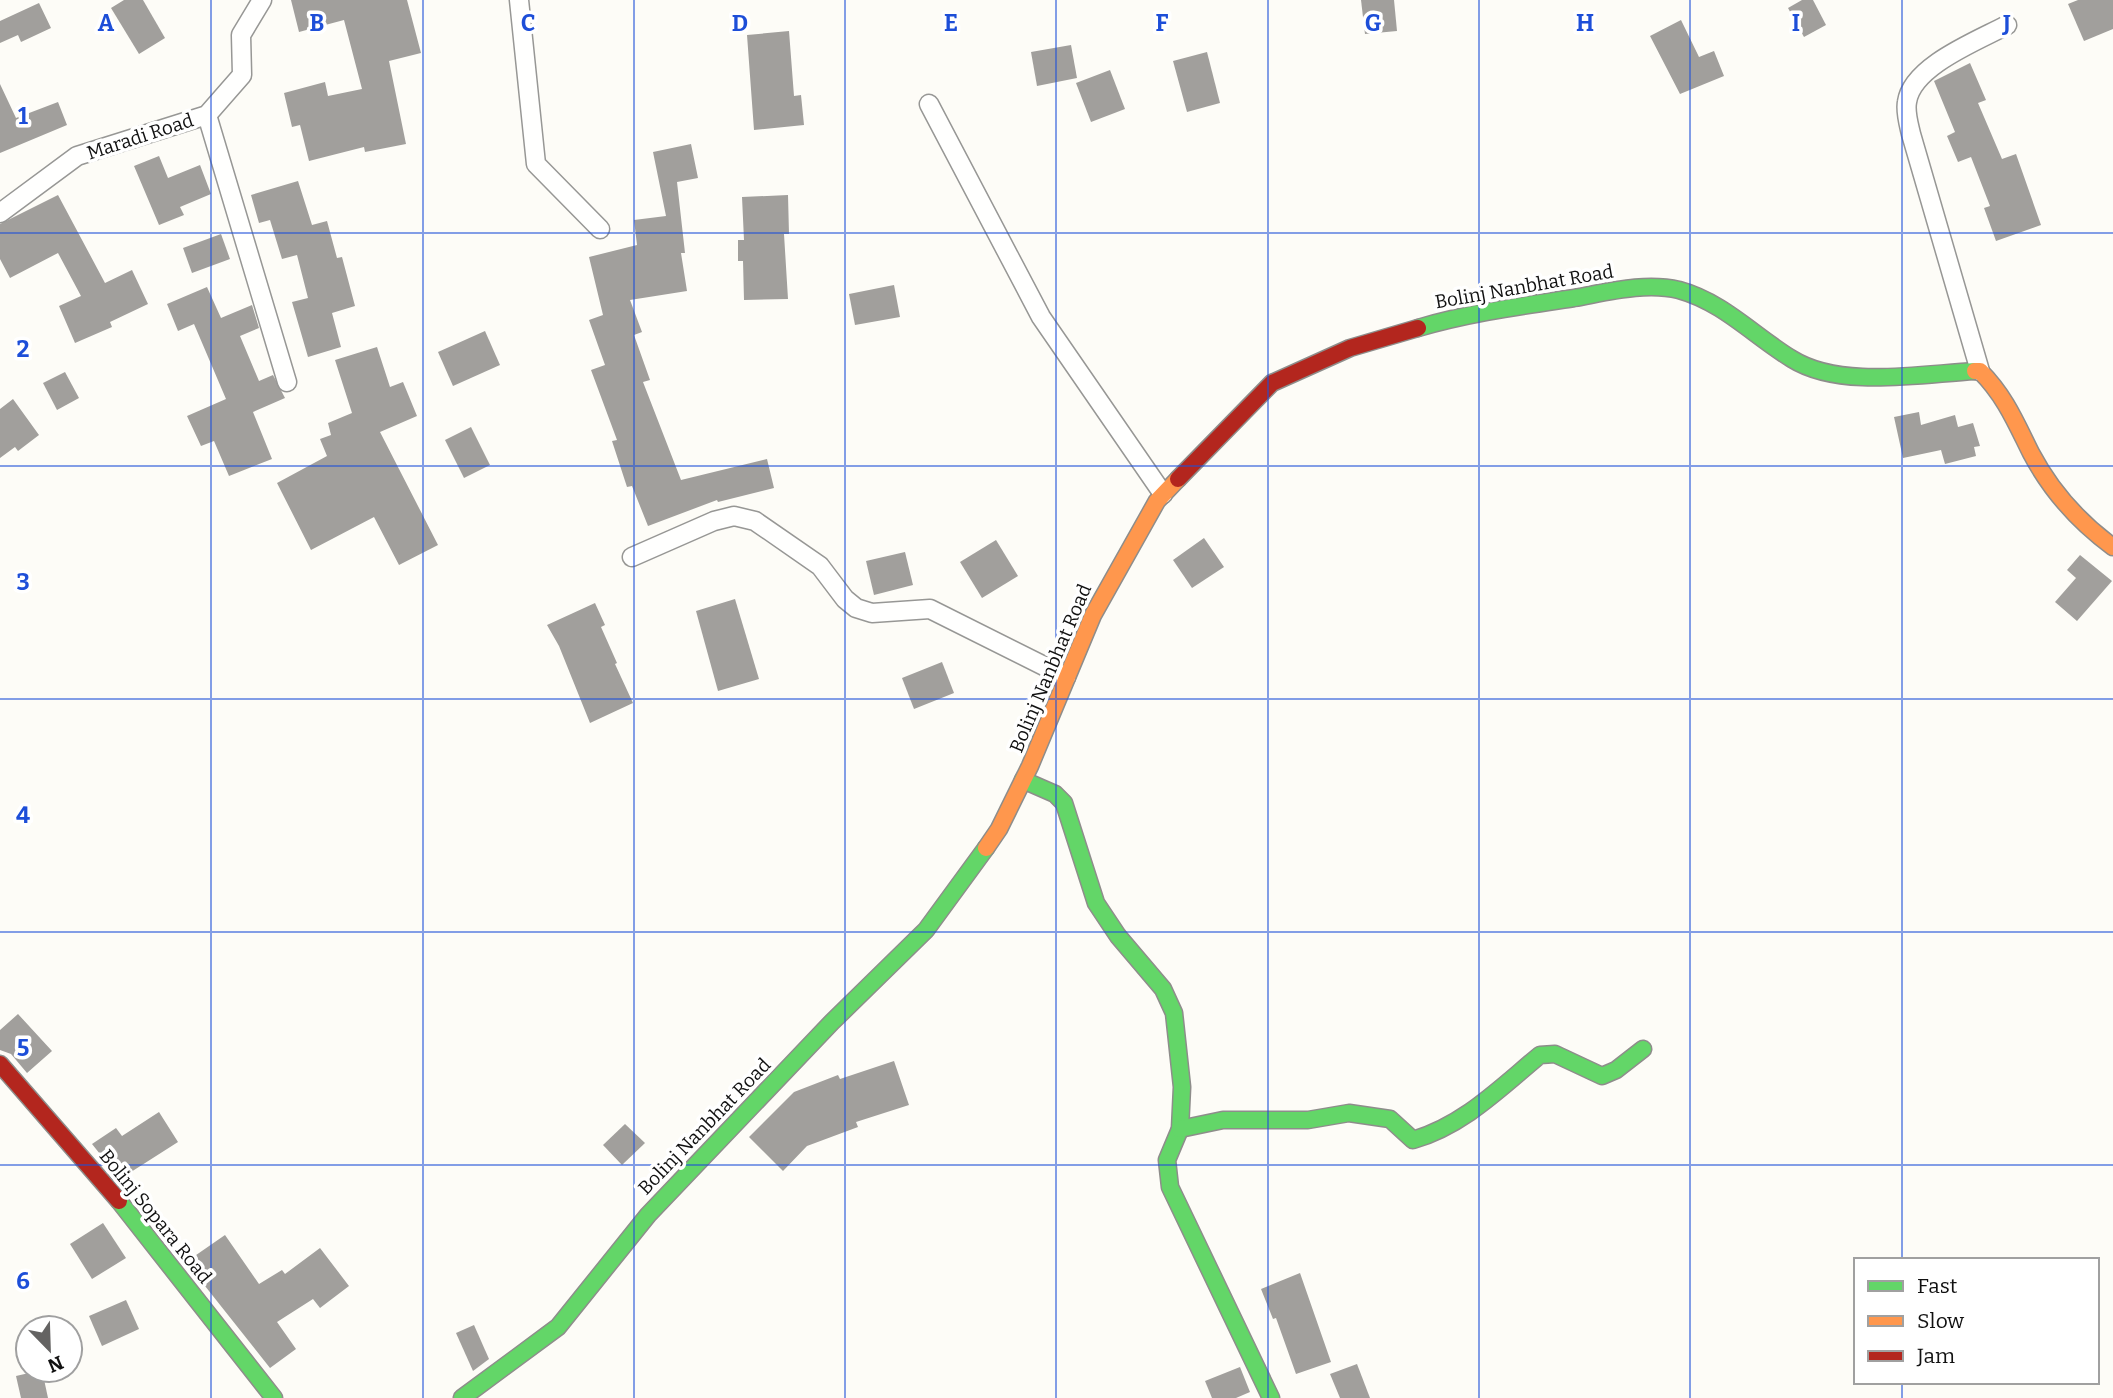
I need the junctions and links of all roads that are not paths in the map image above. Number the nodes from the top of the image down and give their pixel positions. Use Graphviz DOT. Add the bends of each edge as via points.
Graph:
graph roads {
  1 [pos="262,0"];
  2 [pos="519,0"];
  3 [pos="2007,25"];
  4 [pos="929,104"];
  5 [pos="207,115"];
  6 [pos="0,213"];
  7 [pos="600,229"];
  8 [pos="1980,370"];
  9 [pos="287,382"];
  10 [pos="1163,494"];
  11 [pos="2113,547"];
  12 [pos="632,557"];
  13 [pos="1066,677"];
  14 [pos="1024,780"];
  15 [pos="1643,1049"];
  16 [pos="0,1064"];
  17 [pos="1180,1129"];
  18 [pos="274,1398"];
  19 [pos="462,1398"];
  20 [pos="1271,1398"];
  1 -- 5 [label="street, Maradi Road" via="241,35 242,75"];
  2 -- 7 [label="street" via="536,164"];
  3 -- 8 [label="street" via="1933,66 1915,81 1906,103"];
  4 -- 10 [label="street" via="1041,317"];
  5 -- 6 [label="street, Maradi Road" via="77,156"];
  5 -- 9 [label="street"];
  8 -- 10 [label="street, Bolinj Nanbhat Road" via="1847,377 1793,360 1715,304 1678,290 1642,287 1590,293 1458,316 1350,348 1300,369 1272,383"];
  8 -- 11 [label="street" via="2001,390 2038,467 2064,504"];
  10 -- 13 [label="street, Bolinj Nanbhat Road" via="1120,562"];
  12 -- 13 [label="street" via="714,521 734,516 755,521 820,566 856,608 872,613 930,609"];
  13 -- 14 [label="street, Bolinj Nanbhat Road"];
  14 -- 17 [label="street" via="1064,803 1096,903 1170,999 1181,1087"];
  14 -- 19 [label="street, Bolinj Nanbhat Road" via="999,829 926,930 648,1215 558,1327"];
  15 -- 17 [label="street" via="1602,1076 1555,1054 1539,1055 1453,1125 1413,1140 1390,1119 1349,1113 1308,1120 1223,1120"];
  16 -- 18 [label="street, Bolinj Sopara Road" via="110,1190"];
  17 -- 20 [label="street" via="1167,1160 1170,1187"];
}
